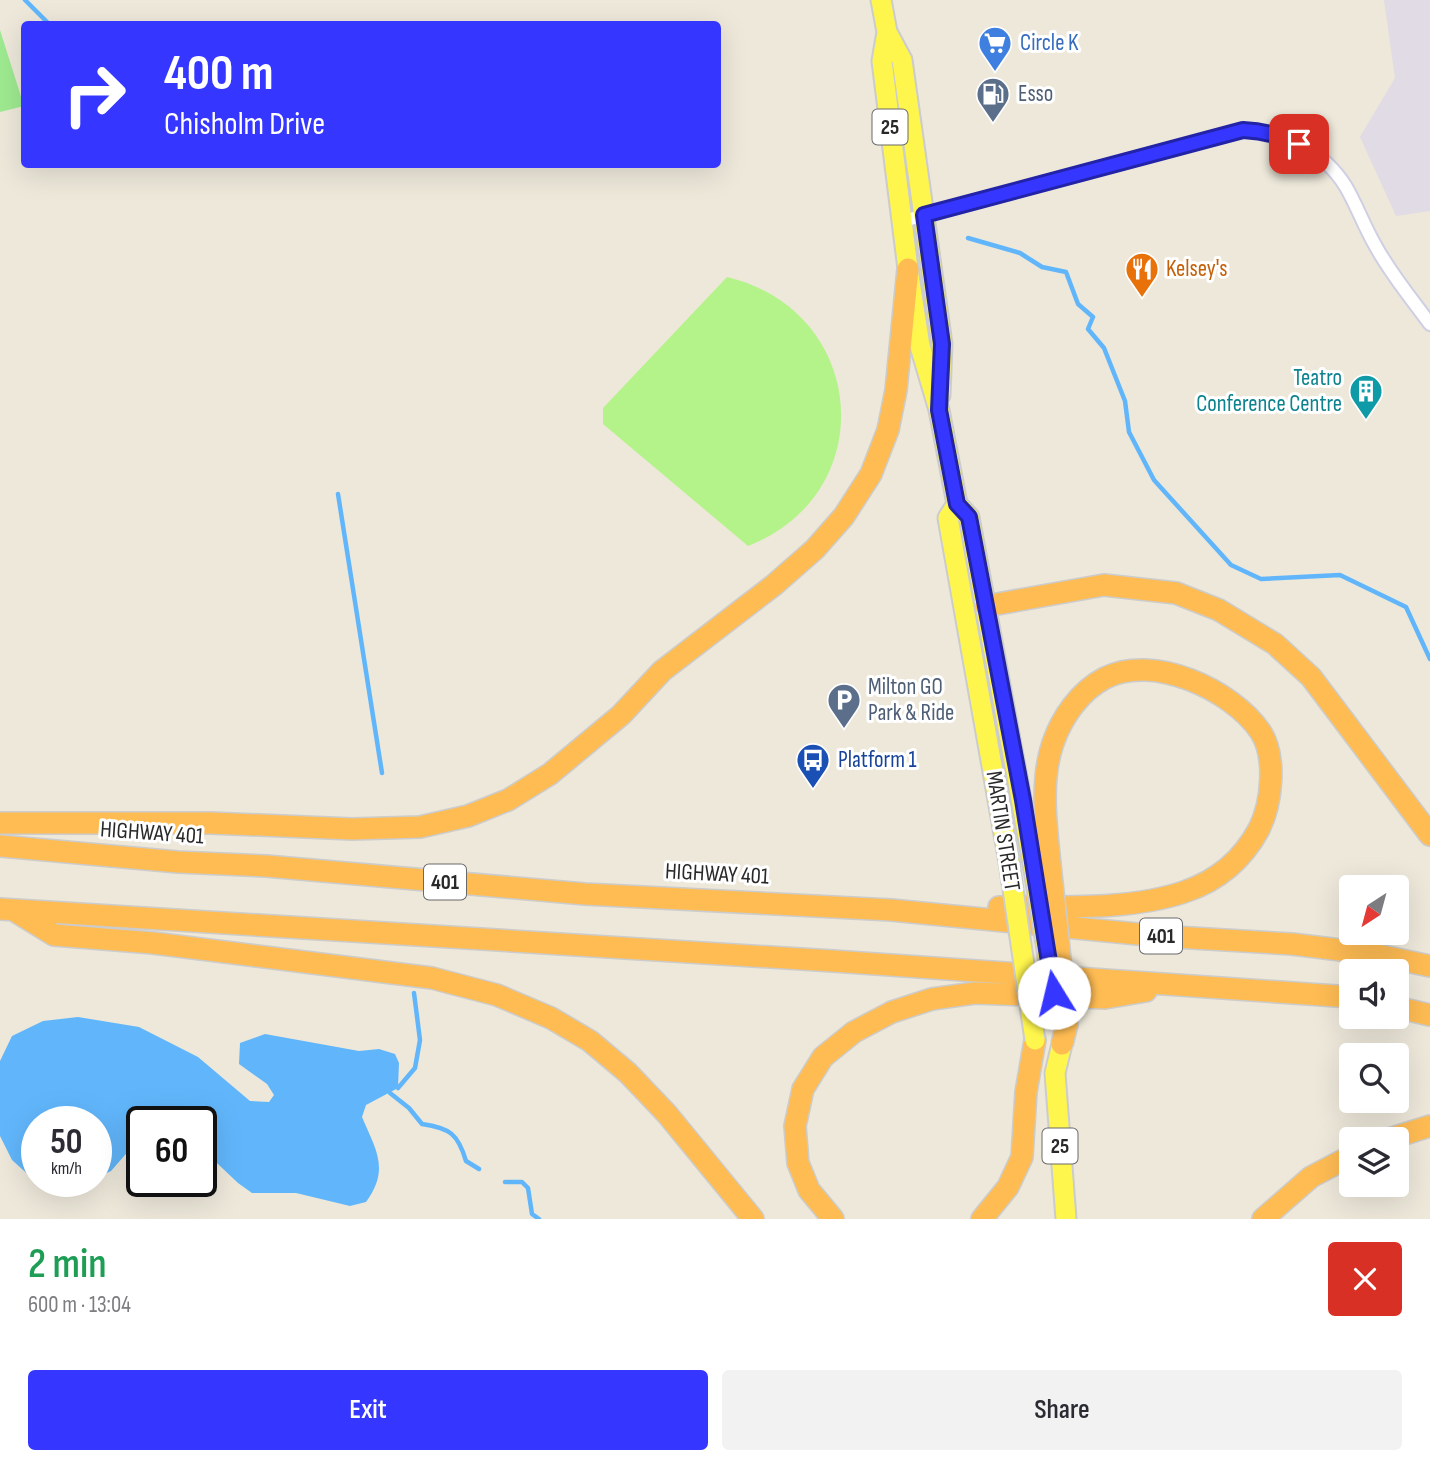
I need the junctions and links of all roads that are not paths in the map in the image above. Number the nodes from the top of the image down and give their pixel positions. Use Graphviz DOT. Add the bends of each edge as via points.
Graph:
graph roads {
  1 [pos="881,0"];
  2 [pos="887,33"];
  3 [pos="924,215"];
  4 [pos="903,221"];
  5 [pos="908,269"];
  6 [pos="1430,324"];
  7 [pos="939,410"];
  8 [pos="957,504"];
  9 [pos="986,606"];
  10 [pos="0,823"];
  11 [pos="1430,835"];
  12 [pos="0,846"];
  13 [pos="1042,864"];
  14 [pos="7,909"];
  15 [pos="891,910"];
  16 [pos="1430,966"];
  17 [pos="1177,985"];
  18 [pos="1339,997"];
  19 [pos="1409,1010"];
  20 [pos="1430,1015"];
  21 [pos="1035,1040"];
  22 [pos="1062,1044"];
  23 [pos="1055,1073"];
  24 [pos="1430,1126"];
  25 [pos="1409,1133"];
  26 [pos="1339,1163"];
  27 [pos="752,1219"];
  28 [pos="833,1219"];
  29 [pos="982,1219"];
  30 [pos="1066,1219"];
  31 [pos="1263,1219"];
  1 -- 2 [label="main road, MARTIN STREET / 25"];
  2 -- 3 [label="main road, MARTIN STREET / 25" via="902,60"];
  2 -- 4 [label="main road, MARTIN STREET / 25" via="882,61"];
  3 -- 4 [label="street"];
  3 -- 6 [label="street" via="1243,130 1263,131 1299,144 1337,175 1375,245"];
  3 -- 7 [label="main road, MARTIN STREET / 25" via="942,344"];
  4 -- 5 [label="main road, MARTIN STREET / 25"];
  5 -- 7 [label="main road, MARTIN STREET / 25" via="920,346"];
  5 -- 10 [label="highway" via="897,390 888,430 871,474 844,516 774,585 662,671 621,715 550,774 508,800 468,816 420,827"];
  7 -- 8 [label="main road, MARTIN STREET / 25"];
  8 -- 9 [label="main road, MARTIN STREET / 25" via="969,517"];
  8 -- 21 [label="main road, MARTIN STREET / 25, bridge" via="948,519 1009,862"];
  9 -- 11 [label="highway" via="1104,585 1176,593 1219,610 1275,644 1311,677"];
  9 -- 13 [label="main road, MARTIN STREET / 25"];
  12 -- 15 [label="highway, HIGHWAY 401 / 401" via="584,894"];
  13 -- 15 [label="highway" via="1052,744 1066,714 1084,693 1107,677 1158,671 1189,679 1244,711 1262,734 1271,764 1264,819 1248,849 1221,874 1185,892 1097,905"];
  13 -- 22 [label="highway, bridge" via="1067,1024"];
  14 -- 17 [label="highway, 401"];
  14 -- 27 [label="highway" via="54,935 432,978 508,1000 590,1041 628,1073"];
  15 -- 16 [label="highway, HIGHWAY 401 / 401" via="1292,944"];
  17 -- 18 [label="highway, 401"];
  17 -- 28 [label="highway" via="1105,998 975,993 932,999 892,1012 854,1032 822,1057 803,1089 795,1126 798,1163 805,1181"];
  19 -- 20 [label="highway"];
  21 -- 23 [label="main road, MARTIN STREET / 25"];
  21 -- 29 [label="highway" via="1022,1157 1008,1186"];
  22 -- 23 [label="main road, 25"];
  23 -- 30 [label="main road, 25"];
  24 -- 25 [label="highway"];
  26 -- 31 [label="highway" via="1311,1178"];
}
